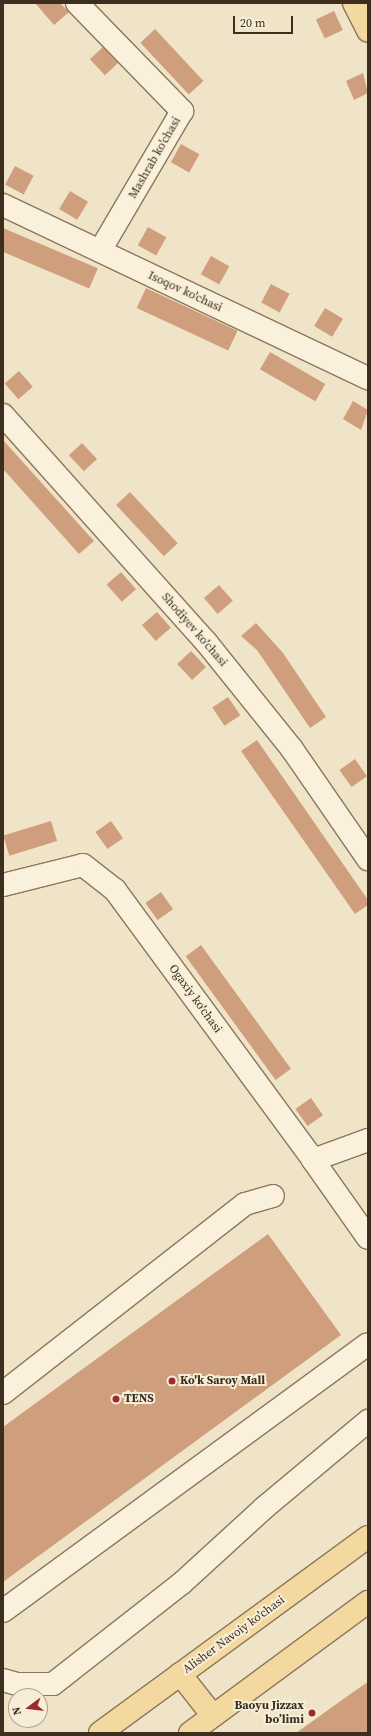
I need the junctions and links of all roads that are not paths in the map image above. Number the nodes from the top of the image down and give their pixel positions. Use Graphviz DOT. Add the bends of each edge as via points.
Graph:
graph roads {
  1 [pos="77,3"];
  2 [pos="354,3"];
  3 [pos="368,31"];
  4 [pos="3,204"];
  5 [pos="100,251"];
  6 [pos="368,378"];
  7 [pos="3,415"];
  8 [pos="368,859"];
  9 [pos="3,884"];
  10 [pos="368,1140"];
  11 [pos="313,1160"];
  12 [pos="273,1196"];
  13 [pos="368,1238"];
  14 [pos="367,1345"];
  15 [pos="3,1394"];
  16 [pos="368,1421"];
  17 [pos="368,1537"];
  18 [pos="368,1602"];
  19 [pos="3,1612"];
  20 [pos="180,1674"];
  21 [pos="3,1680"];
  22 [pos="213,1716"];
  23 [pos="100,1733"];
  24 [pos="190,1733"];
  1 -- 5 [label="street, Mashrab ko'chasi" via="182,111"];
  2 -- 3 [label="main road"];
  4 -- 5 [label="street, Isoqov ko'chasi"];
  5 -- 6 [label="street, Isoqov ko'chasi"];
  7 -- 8 [label="street, Shodiyev ko'chasi" via="206,642 292,749"];
  9 -- 11 [label="street, Ogaxiy ko'chasi" via="83,865 115,890"];
  10 -- 11 [label="street"];
  11 -- 13 [label="street"];
  12 -- 15 [label="street" via="245,1204"];
  14 -- 19 [label="street"];
  16 -- 21 [label="street" via="264,1508 182,1583 53,1684 16,1684"];
  17 -- 20 [label="main road, Alisher Navoiy ko'chasi"];
  18 -- 22 [label="main road"];
  20 -- 22 [label="main road"];
  20 -- 23 [label="main road, Alisher Navoiy ko'chasi"];
  22 -- 24 [label="main road"];
}
